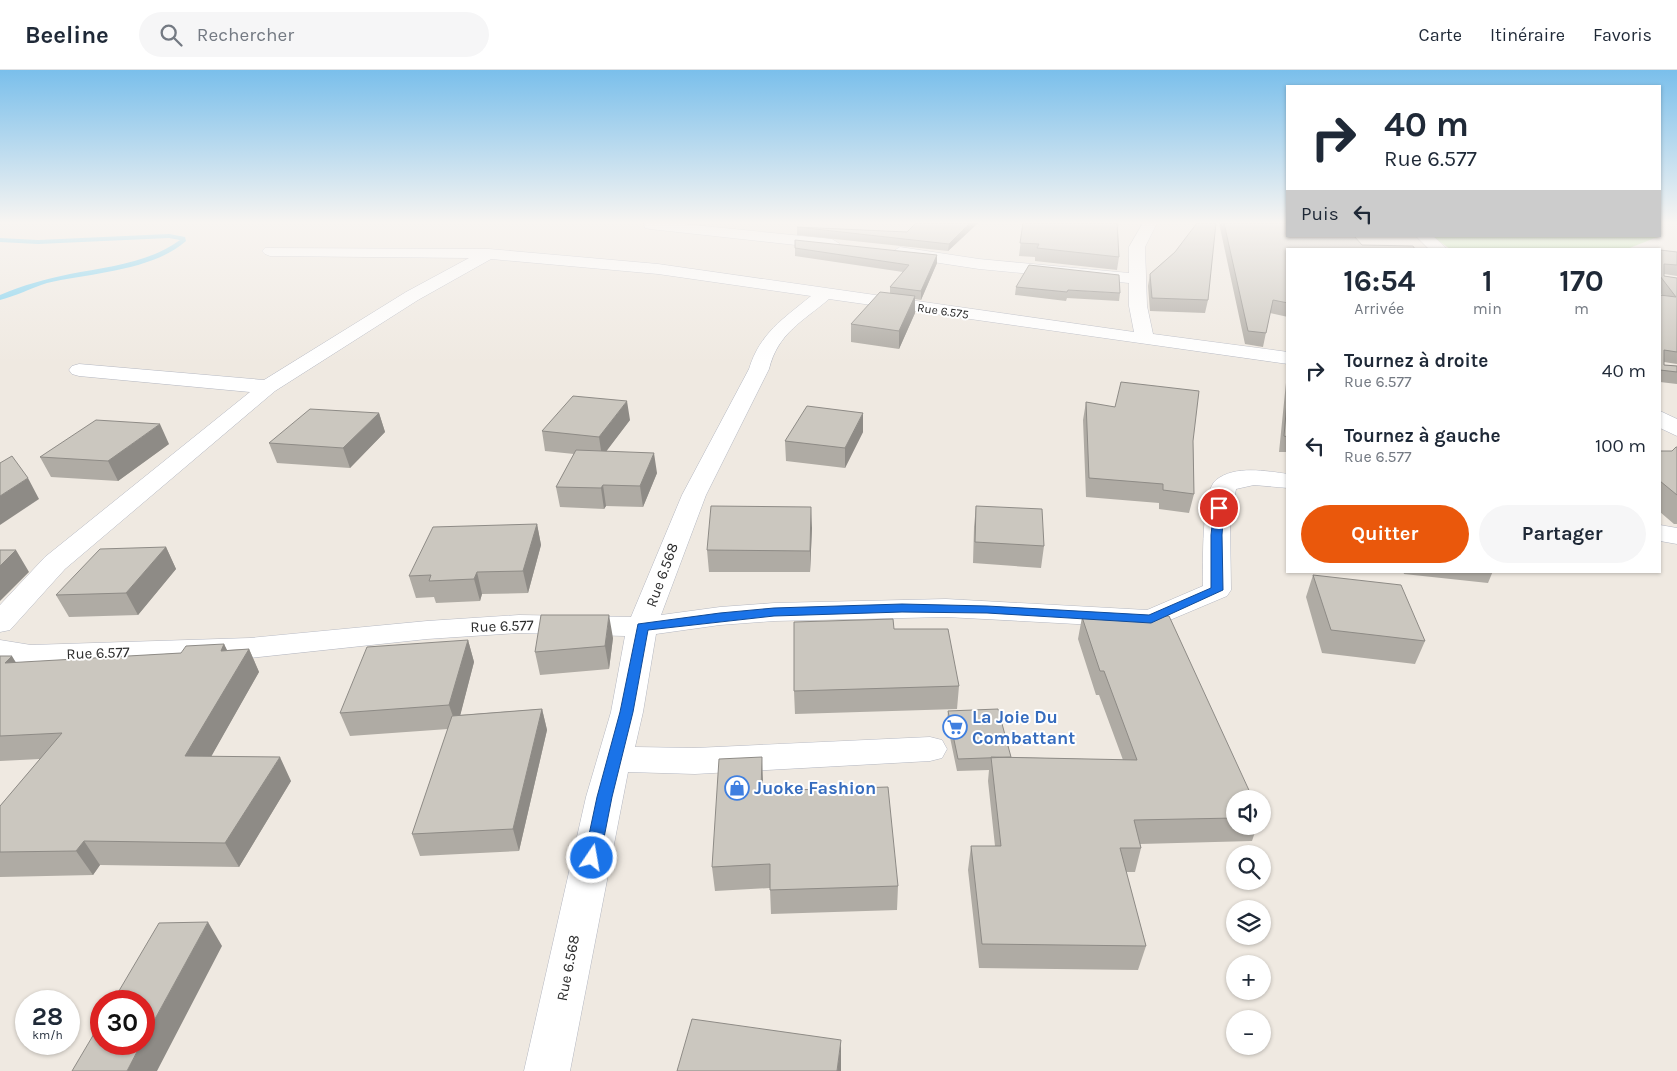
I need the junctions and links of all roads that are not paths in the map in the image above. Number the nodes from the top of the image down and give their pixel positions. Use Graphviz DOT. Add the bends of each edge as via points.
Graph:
graph roads {
  1 [pos="460,270"];
  2 [pos="663,270"];
  3 [pos="1039,270"];
  4 [pos="1137,270"];
  5 [pos="1137,279"];
  6 [pos="825,294"];
  7 [pos="1145,338"];
  8 [pos="1286,358"];
  9 [pos="79,370"];
  10 [pos="268,387"];
  11 [pos="1661,419"];
  12 [pos="1677,430"];
  13 [pos="1286,481"];
  14 [pos="1661,534"];
  15 [pos="1677,536"];
  16 [pos="0,623"];
  17 [pos="642,627"];
  18 [pos="0,650"];
  19 [pos="930,749"];
  20 [pos="615,759"];
  21 [pos="546,1071"];
  1 -- 10 [label="street" via="412,296"];
  2 -- 6 [label="street, Rue 6.575"];
  3 -- 5 [label="street"];
  4 -- 5 [label="street"];
  5 -- 7 [label="street" via="1138,306"];
  6 -- 7 [label="street, Rue 6.575"];
  6 -- 17 [label="street, Rue 6.568" via="776,334 764,351 744,402 694,495"];
  7 -- 8 [label="street, Rue 6.575"];
  9 -- 10 [label="street"];
  10 -- 16 [label="street" via="55,562"];
  11 -- 12 [label="street"];
  13 -- 17 [label="street, Rue 6.577" via="1248,477 1232,480 1224,486 1217,528 1217,590 1151,619 902,608 774,612"];
  14 -- 15 [label="street"];
  17 -- 18 [label="street, Rue 6.577" via="519,624 250,648 31,655"];
  17 -- 20 [label="street, Rue 6.568"];
  19 -- 20 [label="street" via="695,761"];
  20 -- 21 [label="street, Rue 6.568" via="604,797"];
}
